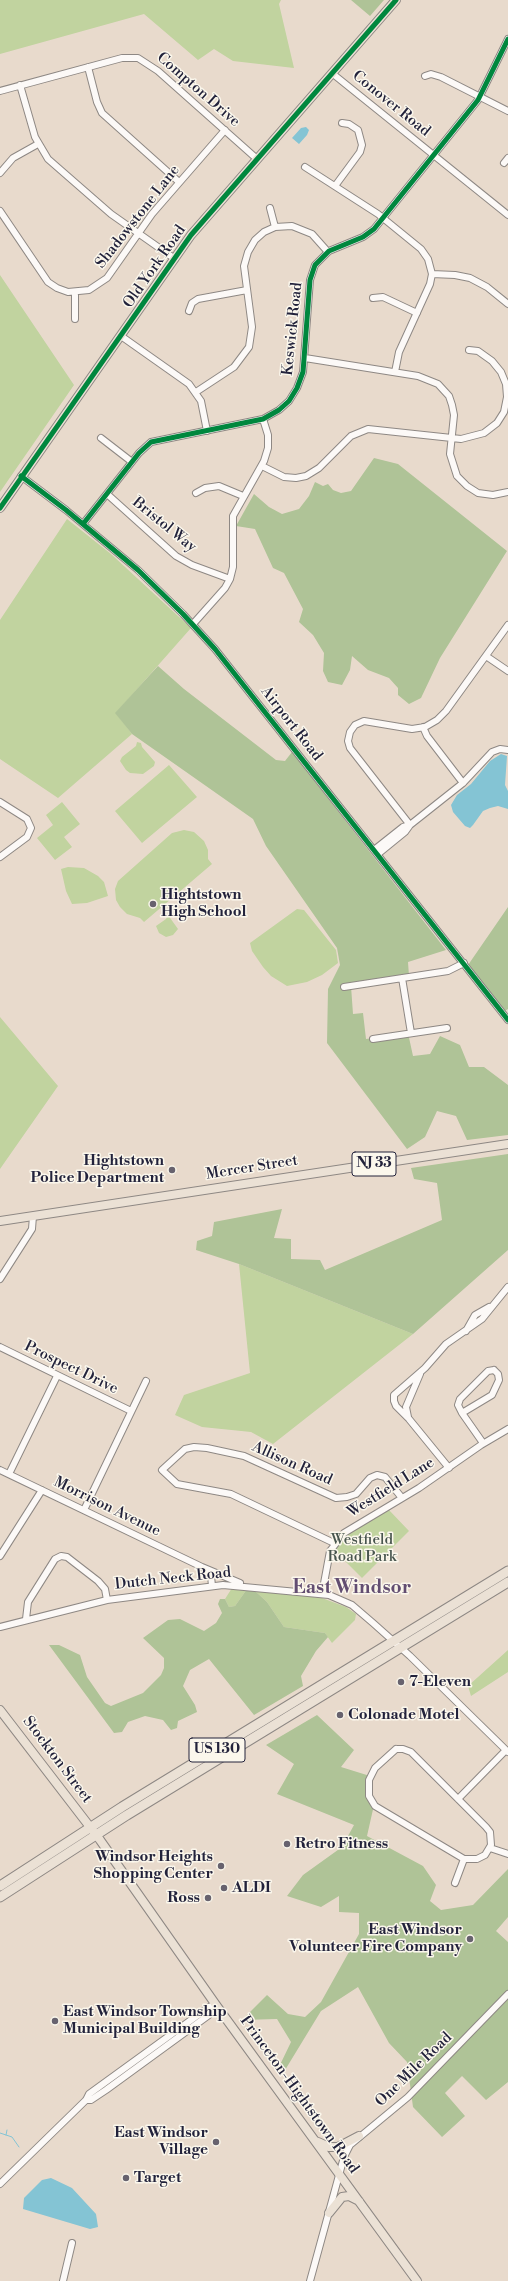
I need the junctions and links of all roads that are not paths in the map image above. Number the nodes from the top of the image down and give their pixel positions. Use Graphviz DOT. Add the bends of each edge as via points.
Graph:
graph roads {
  1 [pos="396,0"];
  2 [pos="508,40"];
  3 [pos="88,67"];
  4 [pos="333,74"];
  5 [pos="425,76"];
  6 [pos="20,85"];
  7 [pos="0,91"];
  8 [pos="479,96"];
  9 [pos="508,111"];
  10 [pos="342,123"];
  11 [pos="225,130"];
  12 [pos="38,144"];
  13 [pos="434,155"];
  14 [pos="257,159"];
  15 [pos="304,167"];
  16 [pos="0,173"];
  17 [pos="179,182"];
  18 [pos="335,186"];
  19 [pos="270,208"];
  20 [pos="0,211"];
  21 [pos="508,215"];
  22 [pos="383,218"];
  23 [pos="275,227"];
  24 [pos="138,233"];
  25 [pos="328,252"];
  26 [pos="175,259"];
  27 [pos="432,274"];
  28 [pos="247,290"];
  29 [pos="75,292"];
  30 [pos="373,298"];
  31 [pos="508,304"];
  32 [pos="189,311"];
  33 [pos="417,313"];
  34 [pos="75,319"];
  35 [pos="121,336"];
  36 [pos="469,350"];
  37 [pos="305,358"];
  38 [pos="394,372"];
  39 [pos="196,392"];
  40 [pos="263,419"];
  41 [pos="207,431"];
  42 [pos="451,437"];
  43 [pos="101,438"];
  44 [pos="132,462"];
  45 [pos="262,466"];
  46 [pos="21,476"];
  47 [pos="508,492"];
  48 [pos="196,493"];
  49 [pos="107,494"];
  50 [pos="242,496"];
  51 [pos="0,508"];
  52 [pos="83,524"];
  53 [pos="230,579"];
  54 [pos="193,624"];
  55 [pos="508,624"];
  56 [pos="486,656"];
  57 [pos="508,671"];
  58 [pos="423,728"];
  59 [pos="508,750"];
  60 [pos="464,783"];
  61 [pos="0,802"];
  62 [pos="410,825"];
  63 [pos="376,852"];
  64 [pos="0,857"];
  65 [pos="464,963"];
  66 [pos="402,978"];
  67 [pos="344,987"];
  68 [pos="508,1020"];
  69 [pos="447,1028"];
  70 [pos="410,1033"];
  71 [pos="373,1040"];
  72 [pos="508,1144"];
  73 [pos="33,1216"];
  74 [pos="0,1221"];
  75 [pos="0,1279"];
  76 [pos="508,1287"];
  77 [pos="0,1347"];
  78 [pos="425,1368"];
  79 [pos="57,1376"];
  80 [pos="146,1381"];
  81 [pos="131,1411"];
  82 [pos="462,1413"];
  83 [pos="409,1419"];
  84 [pos="508,1429"];
  85 [pos="483,1444"];
  86 [pos="449,1468"];
  87 [pos="0,1470"];
  88 [pos="9,1474"];
  89 [pos="42,1490"];
  90 [pos="402,1498"];
  91 [pos="84,1510"];
  92 [pos="334,1543"];
  93 [pos="0,1556"];
  94 [pos="202,1567"];
  95 [pos="508,1571"];
  96 [pos="508,1582"];
  97 [pos="212,1586"];
  98 [pos="247,1586"];
  99 [pos="322,1594"];
  100 [pos="106,1600"];
  101 [pos="26,1619"];
  102 [pos="0,1627"];
  103 [pos="397,1645"];
  104 [pos="0,1710"];
  105 [pos="241,1736"];
  106 [pos="239,1748"];
  107 [pos="507,1751"];
  108 [pos="199,1761"];
  109 [pos="196,1774"];
  110 [pos="458,1799"];
  111 [pos="93,1831"];
  112 [pos="490,1848"];
  113 [pos="508,1854"];
  114 [pos="464,1859"];
  115 [pos="455,1882"];
  116 [pos="0,1886"];
  117 [pos="0,1897"];
  118 [pos="508,1994"];
  119 [pos="216,2005"];
  120 [pos="359,2136"];
  121 [pos="313,2137"];
  122 [pos="340,2174"];
  123 [pos="0,2184"];
  124 [pos="361,2203"];
  125 [pos="329,2213"];
  126 [pos="72,2243"];
  127 [pos="63,2281"];
  128 [pos="310,2281"];
  129 [pos="417,2281"];
  1 -- 4 [label="main road, Old York Road"];
  2 -- 8 [label="street, Keswick Road"];
  3 -- 6 [label="street, Compton Drive"];
  3 -- 11 [label="street, Compton Drive" via="125,57 144,60"];
  3 -- 17 [label="street" via="102,113"];
  4 -- 13 [label="street, Conover Road"];
  4 -- 14 [label="main road, Old York Road"];
  5 -- 8 [label="street" via="436,75"];
  6 -- 7 [label="street, Compton Drive"];
  6 -- 12 [label="street"];
  8 -- 9 [label="street"];
  8 -- 13 [label="street, Keswick Road"];
  10 -- 18 [label="street" via="358,130 362,145 360,152"];
  11 -- 14 [label="street, Compton Drive"];
  11 -- 17 [label="street, Shadowstone Lane"];
  12 -- 16 [label="street" via="13,158"];
  12 -- 24 [label="street" via="48,158 93,199"];
  13 -- 21 [label="street, Conover Road"];
  13 -- 22 [label="street, Keswick Road"];
  14 -- 26 [label="main road, Old York Road" via="203,221"];
  15 -- 18 [label="street"];
  17 -- 24 [label="street, Shadowstone Lane"];
  18 -- 22 [label="street"];
  19 -- 23 [label="street"];
  20 -- 29 [label="street, Shadowstone Lane" via="45,278 57,288"];
  22 -- 25 [label="street, Keswick Road" via="366,235"];
  22 -- 27 [label="street" via="424,251"];
  23 -- 25 [label="street" via="292,226 305,230 317,237"];
  23 -- 28 [label="street" via="259,236 248,252 244,266"];
  24 -- 26 [label="street"];
  24 -- 29 [label="street, Shadowstone Lane" via="107,278 96,287"];
  25 -- 37 [label="street, Keswick Road" via="317,263 311,277"];
  26 -- 35 [label="main road, Old York Road"];
  27 -- 31 [label="street" via="470,278 487,287"];
  27 -- 33 [label="street" via="429,288"];
  28 -- 32 [label="street" via="198,299 192,303"];
  28 -- 39 [label="street" via="252,327 249,347 234,367"];
  29 -- 34 [label="street"];
  30 -- 33 [label="street" via="383,297"];
  33 -- 38 [label="street" via="398,354"];
  35 -- 39 [label="street" via="184,380"];
  35 -- 46 [label="main road, Old York Road"];
  36 -- 42 [label="street" via="482,353 501,372 507,388 506,404 497,423 484,433 466,438"];
  37 -- 38 [label="street"];
  37 -- 40 [label="street, Keswick Road" via="301,380 294,393 279,410"];
  38 -- 42 [label="street" via="429,379 445,390 454,412"];
  39 -- 41 [label="street" via="203,408"];
  40 -- 41 [label="street, Keswick Road"];
  40 -- 45 [label="street" via="269,441"];
  41 -- 44 [label="street, Keswick Road" via="151,442"];
  42 -- 45 [label="street" via="368,429 351,436 319,468 306,476 284,477"];
  42 -- 47 [label="street" via="451,461 464,484 486,495"];
  43 -- 44 [label="street"];
  44 -- 49 [label="street, Keswick Road"];
  45 -- 50 [label="street"];
  46 -- 51 [label="main road, Old York Road"];
  46 -- 52 [label="street, Airport Road"];
  48 -- 50 [label="street" via="205,488 219,486 229,488"];
  49 -- 52 [label="street, Keswick Road"];
  49 -- 53 [label="street, Bristol Way" via="176,556 192,565"];
  50 -- 53 [label="street" via="231,520 233,567"];
  52 -- 54 [label="street, Airport Road" via="138,570"];
  53 -- 54 [label="street"];
  54 -- 63 [label="street, Airport Road" via="244,683"];
  55 -- 56 [label="street"];
  56 -- 57 [label="street"];
  56 -- 58 [label="street" via="444,714"];
  58 -- 60 [label="street"];
  58 -- 62 [label="street" via="406,728 364,721 352,728 348,738 352,751"];
  59 -- 60 [label="street" via="492,752"];
  60 -- 62 [label="street"];
  61 -- 64 [label="street" via="27,819 31,828 27,837"];
  62 -- 63 [label="street" via="406,832"];
  63 -- 65 [label="street, Airport Road"];
  65 -- 66 [label="street" via="448,971"];
  65 -- 68 [label="street, Airport Road"];
  66 -- 67 [label="street"];
  66 -- 70 [label="street"];
  69 -- 70 [label="street"];
  70 -- 71 [label="street"];
  72 -- 73 [label="main road, Mercer Street / NJ 33"];
  73 -- 74 [label="main road, Mercer Street / NJ 33"];
  73 -- 75 [label="street" via="32,1229"];
  76 -- 78 [label="street" via="494,1304 475,1315 466,1330 446,1344"];
  77 -- 79 [label="street, Prospect Drive"];
  78 -- 83 [label="street" via="406,1407"];
  78 -- 83 [label="street" via="394,1394 395,1405"];
  79 -- 81 [label="street, Prospect Drive"];
  79 -- 88 [label="street"];
  80 -- 81 [label="street"];
  81 -- 91 [label="street"];
  82 -- 82 [label="street" via="492,1395 499,1380 496,1372 488,1371 460,1399 458,1405"];
  82 -- 85 [label="street"];
  83 -- 86 [label="street"];
  84 -- 85 [label="street, Westfield Lane"];
  85 -- 86 [label="street, Westfield Lane"];
  86 -- 90 [label="street, Westfield Lane"];
  87 -- 88 [label="street, Morrison Avenue"];
  88 -- 89 [label="street, Morrison Avenue"];
  89 -- 91 [label="street, Morrison Avenue"];
  89 -- 93 [label="street"];
  90 -- 92 [label="street, Westfield Lane" via="346,1531"];
  90 -- 92 [label="street, Allison Road" via="383,1476 370,1478 360,1491 341,1498 330,1496 259,1462 207,1448 184,1449 162,1470 177,1484 231,1494"];
  91 -- 94 [label="street, Morrison Avenue"];
  92 -- 99 [label="street, Westfield Lane" via="327,1558"];
  94 -- 97 [label="street" via="209,1573"];
  94 -- 98 [label="street, Morrison Avenue"];
  95 -- 103 [label="highway, US 130"];
  96 -- 103 [label="highway, US 130"];
  97 -- 98 [label="street, Dutch Neck Road"];
  97 -- 100 [label="street, Dutch Neck Road"];
  98 -- 99 [label="street, Dutch Neck Road"];
  99 -- 103 [label="street, Dutch Neck Road" via="336,1597 352,1605"];
  100 -- 101 [label="street, Dutch Neck Road"];
  100 -- 101 [label="street" via="105,1589 98,1581 67,1557 61,1556 55,1559 28,1602"];
  101 -- 102 [label="street, Dutch Neck Road"];
  103 -- 105 [label="highway, US 130"];
  103 -- 106 [label="highway, US 130"];
  103 -- 107 [label="street, Dutch Neck Road"];
  104 -- 111 [label="main road, Stockton Street"];
  105 -- 106 [label="highway"];
  105 -- 108 [label="highway, US 130"];
  106 -- 109 [label="highway, US 130"];
  107 -- 110 [label="street"];
  108 -- 109 [label="highway"];
  108 -- 111 [label="highway, US 130"];
  109 -- 111 [label="highway, US 130"];
  110 -- 112 [label="street" via="488,1829"];
  110 -- 114 [label="street" via="411,1752 403,1749 393,1751 375,1768 369,1780 369,1796 380,1810"];
  111 -- 116 [label="highway, US 130"];
  111 -- 117 [label="highway, US 130"];
  111 -- 119 [label="main road, Princeton-Hightstown Road"];
  112 -- 113 [label="street"];
  112 -- 114 [label="street" via="481,1858"];
  114 -- 115 [label="street"];
  118 -- 120 [label="street, One Mile Road" via="408,2097"];
  119 -- 121 [label="main road, Princeton-Hightstown Road"];
  119 -- 123 [label="street" via="89,2094 86,2100"];
  120 -- 121 [label="main road" via="342,2146 333,2147 324,2146"];
  120 -- 122 [label="street, One Mile Road" via="347,2151"];
  121 -- 122 [label="main road, Princeton-Hightstown Road"];
  122 -- 124 [label="main road, Princeton-Hightstown Road"];
  122 -- 125 [label="street, One Mile Road"];
  124 -- 125 [label="main road" via="349,2196 342,2197"];
  124 -- 129 [label="main road, Princeton-Hightstown Road"];
  125 -- 128 [label="street, One Mile Road"];
  126 -- 127 [label="street"];
}
